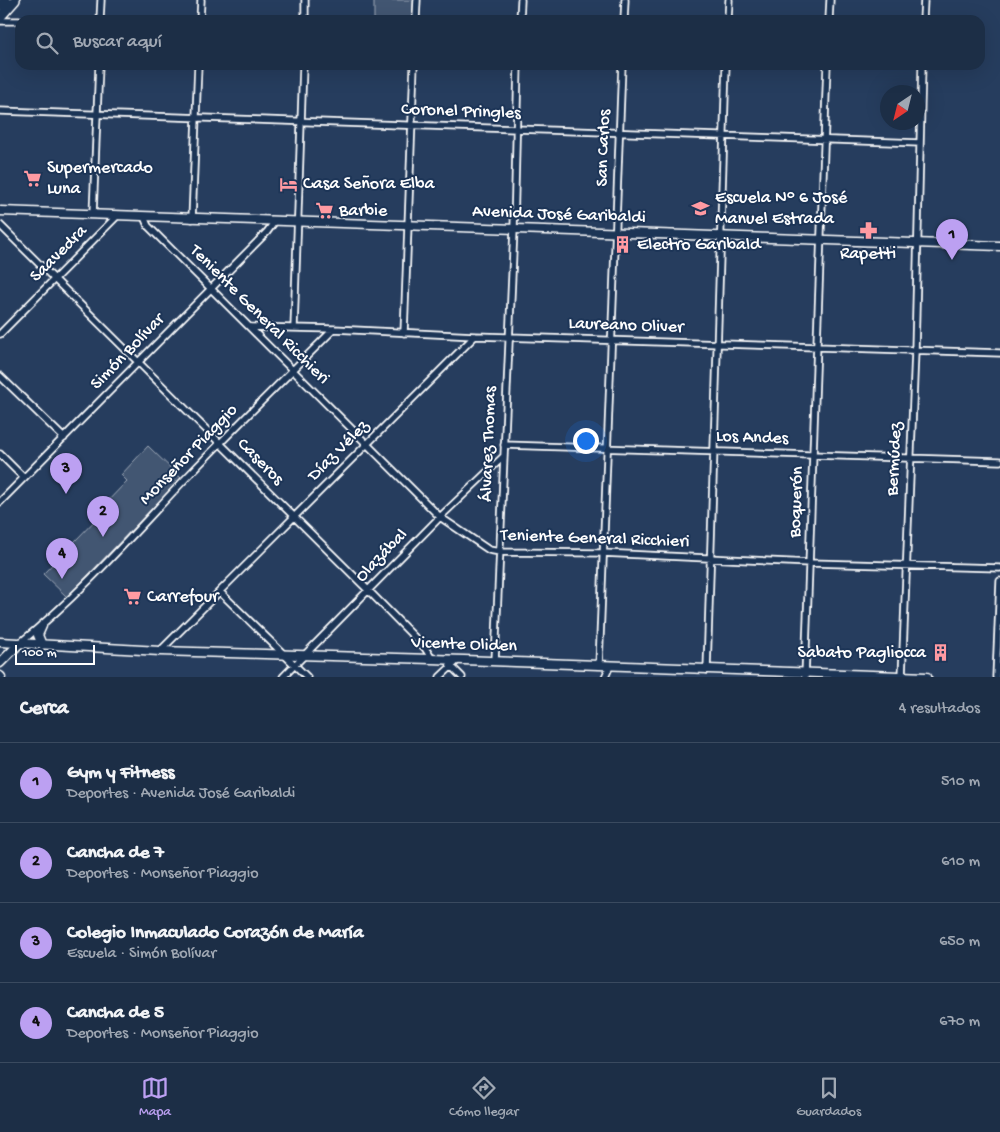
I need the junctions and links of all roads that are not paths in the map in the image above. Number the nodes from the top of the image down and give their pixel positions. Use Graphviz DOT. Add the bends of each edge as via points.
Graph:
graph roads {
  1 [pos="5,0"];
  2 [pos="15,0"];
  3 [pos="101,0"];
  4 [pos="201,0"];
  5 [pos="305,0"];
  6 [pos="417,0"];
  7 [pos="521,0"];
  8 [pos="625,0"];
  9 [pos="729,0"];
  10 [pos="830,0"];
  11 [pos="924,0"];
  12 [pos="0,5"];
  13 [pos="100,15"];
  14 [pos="200,15"];
  15 [pos="304,15"];
  16 [pos="416,15"];
  17 [pos="520,15"];
  18 [pos="624,15"];
  19 [pos="728,15"];
  20 [pos="829,15"];
  21 [pos="923,15"];
  22 [pos="0,19"];
  23 [pos="15,20"];
  24 [pos="99,70"];
  25 [pos="198,70"];
  26 [pos="303,70"];
  27 [pos="414,70"];
  28 [pos="518,70"];
  29 [pos="622,70"];
  30 [pos="726,70"];
  31 [pos="827,70"];
  32 [pos="922,70"];
  33 [pos="0,111"];
  34 [pos="97,115"];
  35 [pos="196,118"];
  36 [pos="302,122"];
  37 [pos="411,126"];
  38 [pos="516,129"];
  39 [pos="619,132"];
  40 [pos="723,135"];
  41 [pos="824,140"];
  42 [pos="920,143"];
  43 [pos="0,211"];
  44 [pos="93,214"];
  45 [pos="117,216"];
  46 [pos="144,217"];
  47 [pos="192,219"];
  48 [pos="275,221"];
  49 [pos="298,222"];
  50 [pos="0,225"];
  51 [pos="408,226"];
  52 [pos="514,229"];
  53 [pos="616,232"];
  54 [pos="721,236"];
  55 [pos="821,239"];
  56 [pos="918,243"];
  57 [pos="1000,246"];
  58 [pos="55,280"];
  59 [pos="211,288"];
  60 [pos="251,327"];
  61 [pos="294,328"];
  62 [pos="334,329"];
  63 [pos="404,333"];
  64 [pos="0,334"];
  65 [pos="474,336"];
  66 [pos="508,337"];
  67 [pos="612,341"];
  68 [pos="717,344"];
  69 [pos="818,347"];
  70 [pos="915,350"];
  71 [pos="1000,353"];
  72 [pos="138,362"];
  73 [pos="293,370"];
  74 [pos="0,376"];
  75 [pos="64,438"];
  76 [pos="220,443"];
  77 [pos="368,443"];
  78 [pos="504,445"];
  79 [pos="608,448"];
  80 [pos="714,451"];
  81 [pos="0,454"];
  82 [pos="814,455"];
  83 [pos="503,457"];
  84 [pos="911,459"];
  85 [pos="1000,461"];
  86 [pos="24,478"];
  87 [pos="0,502"];
  88 [pos="294,516"];
  89 [pos="440,517"];
  90 [pos="500,552"];
  91 [pos="602,553"];
  92 [pos="711,558"];
  93 [pos="810,563"];
  94 [pos="905,566"];
  95 [pos="1000,568"];
  96 [pos="1000,581"];
  97 [pos="369,590"];
  98 [pos="220,592"];
  99 [pos="42,626"];
  100 [pos="0,642"];
  101 [pos="20,643"];
  102 [pos="42,645"];
  103 [pos="160,651"];
  104 [pos="283,654"];
  105 [pos="306,655"];
  106 [pos="432,659"];
  107 [pos="444,660"];
  108 [pos="458,660"];
  109 [pos="495,661"];
  110 [pos="0,663"];
  111 [pos="295,665"];
  112 [pos="599,665"];
  113 [pos="451,666"];
  114 [pos="610,666"];
  115 [pos="707,670"];
  116 [pos="805,675"];
  117 [pos="283,677"];
  118 [pos="307,677"];
  119 [pos="440,677"];
  120 [pos="462,677"];
  121 [pos="605,677"];
  122 [pos="902,677"];
  123 [pos="927,677"];
  124 [pos="996,677"];
  1 -- 12 [label="main road"];
  2 -- 22 [label="main road"];
  3 -- 13 [label="street"];
  4 -- 14 [label="street"];
  5 -- 15 [label="street"];
  6 -- 16 [label="street"];
  7 -- 17 [label="street"];
  8 -- 18 [label="street"];
  9 -- 19 [label="street"];
  10 -- 20 [label="street"];
  11 -- 21 [label="street"];
  22 -- 23 [label="street"];
  24 -- 34 [label="street"];
  25 -- 35 [label="street"];
  26 -- 36 [label="street"];
  27 -- 37 [label="street"];
  28 -- 38 [label="street, Álvarez Thomas"];
  29 -- 39 [label="street, San Carlos"];
  30 -- 40 [label="street"];
  31 -- 41 [label="street, Boquerón"];
  32 -- 42 [label="street, Bermúdez"];
  33 -- 34 [label="street, Coronel Pringles"];
  34 -- 35 [label="street, Coronel Pringles"];
  34 -- 44 [label="street"];
  35 -- 36 [label="street, Coronel Pringles"];
  35 -- 47 [label="street"];
  36 -- 37 [label="street, Coronel Pringles"];
  36 -- 49 [label="street"];
  37 -- 38 [label="street, Coronel Pringles"];
  37 -- 51 [label="street"];
  38 -- 39 [label="street, Coronel Pringles"];
  38 -- 52 [label="street, Álvarez Thomas"];
  39 -- 40 [label="street, Coronel Pringles"];
  39 -- 53 [label="street, San Carlos"];
  40 -- 41 [label="street, Coronel Pringles"];
  40 -- 54 [label="street"];
  41 -- 42 [label="street, Coronel Pringles"];
  41 -- 55 [label="street, Boquerón"];
  42 -- 56 [label="street, Bermúdez"];
  43 -- 44 [label="main road, Avenida José Garibaldi"];
  44 -- 45 [label="main road, Avenida José Garibaldi"];
  45 -- 46 [label="main road, Avenida José Garibaldi"];
  45 -- 58 [label="street, Saavedra"];
  46 -- 47 [label="main road, Avenida José Garibaldi"];
  46 -- 59 [label="street, Teniente General Ricchieri" via="148,226"];
  47 -- 48 [label="main road, Avenida José Garibaldi"];
  48 -- 49 [label="main road, Avenida José Garibaldi"];
  48 -- 59 [label="street, Simón Bolívar"];
  49 -- 51 [label="main road, Avenida José Garibaldi"];
  49 -- 61 [label="street"];
  50 -- 58 [label="street, Caseros"];
  51 -- 52 [label="main road, Avenida José Garibaldi"];
  51 -- 63 [label="street"];
  52 -- 53 [label="main road, Avenida José Garibaldi"];
  52 -- 66 [label="street, Álvarez Thomas"];
  53 -- 54 [label="main road, Avenida José Garibaldi"];
  53 -- 67 [label="street, San Carlos"];
  54 -- 55 [label="main road, Avenida José Garibaldi"];
  54 -- 68 [label="street"];
  55 -- 56 [label="main road, Avenida José Garibaldi"];
  55 -- 69 [label="street, Boquerón"];
  56 -- 57 [label="main road, Avenida José Garibaldi"];
  56 -- 70 [label="street, Bermúdez"];
  58 -- 64 [label="street, Saavedra"];
  58 -- 72 [label="street, Caseros"];
  59 -- 60 [label="street, Teniente General Ricchieri"];
  59 -- 72 [label="street, Simón Bolívar"];
  60 -- 61 [label="street, Laureano Oliver"];
  60 -- 73 [label="street, Teniente General Ricchieri"];
  61 -- 62 [label="street, Laureano Oliver"];
  62 -- 63 [label="street, Laureano Oliver"];
  62 -- 73 [label="street, Monseñor Piaggio"];
  63 -- 65 [label="street, Laureano Oliver"];
  65 -- 66 [label="street, Laureano Oliver"];
  65 -- 77 [label="street, Díaz Vélez"];
  66 -- 67 [label="street, Laureano Oliver"];
  66 -- 78 [label="street, Álvarez Thomas"];
  67 -- 68 [label="street, Laureano Oliver"];
  67 -- 79 [label="street, San Carlos"];
  68 -- 69 [label="street, Laureano Oliver"];
  68 -- 80 [label="street"];
  69 -- 70 [label="street, Laureano Oliver"];
  69 -- 82 [label="street, Boquerón"];
  70 -- 71 [label="street, Laureano Oliver"];
  70 -- 84 [label="street, Bermúdez"];
  72 -- 75 [label="street, Simón Bolívar"];
  72 -- 76 [label="street, Caseros"];
  73 -- 76 [label="street, Monseñor Piaggio"];
  73 -- 77 [label="street, Teniente General Ricchieri"];
  74 -- 75 [label="street"];
  75 -- 86 [label="street, Simón Bolívar"];
  76 -- 88 [label="street, Caseros"];
  76 -- 99 [label="street, Monseñor Piaggio"];
  77 -- 88 [label="street, Díaz Vélez"];
  77 -- 89 [label="street, Teniente General Ricchieri"];
  78 -- 79 [label="street, Los Andes"];
  78 -- 83 [label="street, Álvarez Thomas"];
  79 -- 80 [label="street, Los Andes"];
  79 -- 91 [label="street, San Carlos"];
  80 -- 82 [label="street, Los Andes"];
  80 -- 92 [label="street"];
  81 -- 86 [label="street"];
  82 -- 84 [label="street, Los Andes"];
  82 -- 93 [label="street, Boquerón"];
  83 -- 89 [label="street, Olazábal"];
  83 -- 90 [label="street, Álvarez Thomas"];
  84 -- 85 [label="street, Los Andes"];
  84 -- 94 [label="street, Bermúdez"];
  86 -- 87 [label="street, Simón Bolívar"];
  88 -- 97 [label="street, Caseros"];
  88 -- 98 [label="street, Díaz Vélez"];
  89 -- 90 [label="street, Teniente General Ricchieri" via="488,550"];
  89 -- 97 [label="street, Olazábal"];
  90 -- 91 [label="street, Teniente General Ricchieri"];
  90 -- 109 [label="street, Álvarez Thomas"];
  91 -- 92 [label="street, Teniente General Ricchieri"];
  91 -- 112 [label="street, San Carlos"];
  92 -- 93 [label="street, Teniente General Ricchieri"];
  92 -- 115 [label="street"];
  93 -- 94 [label="street, Teniente General Ricchieri"];
  93 -- 116 [label="street, Boquerón"];
  94 -- 95 [label="street, Teniente General Ricchieri"];
  94 -- 122 [label="street, Bermúdez"];
  96 -- 124 [label="street"];
  97 -- 105 [label="street, Olazábal"];
  97 -- 106 [label="street, Caseros" via="426,648"];
  98 -- 103 [label="street, Díaz Vélez"];
  98 -- 104 [label="street"];
  99 -- 101 [label="street, Monseñor Piaggio"];
  99 -- 102 [label="main road" via="38,635"];
  100 -- 101 [label="main road, Vicente Oliden"];
  101 -- 102 [label="main road, Vicente Oliden"];
  101 -- 110 [label="main road, Monseñor Piaggio"];
  102 -- 103 [label="main road, Vicente Oliden"];
  103 -- 104 [label="main road, Vicente Oliden"];
  104 -- 105 [label="main road, Vicente Oliden"];
  104 -- 111 [label="street"];
  105 -- 106 [label="main road, Vicente Oliden"];
  105 -- 111 [label="street, Olazábal"];
  106 -- 107 [label="main road, Vicente Oliden"];
  107 -- 108 [label="main road, Vicente Oliden"];
  107 -- 113 [label="street"];
  108 -- 109 [label="main road, Vicente Oliden"];
  108 -- 113 [label="street"];
  109 -- 112 [label="main road, Vicente Oliden"];
  111 -- 117 [label="street, Olazábal"];
  111 -- 118 [label="street"];
  112 -- 114 [label="main road, Vicente Oliden"];
  113 -- 119 [label="street"];
  113 -- 120 [label="street"];
  114 -- 115 [label="main road, Vicente Oliden"];
  114 -- 121 [label="street"];
  115 -- 116 [label="main road, Vicente Oliden"];
  116 -- 122 [label="main road, Vicente Oliden"];
  122 -- 123 [label="main road, Vicente Oliden"];
}
